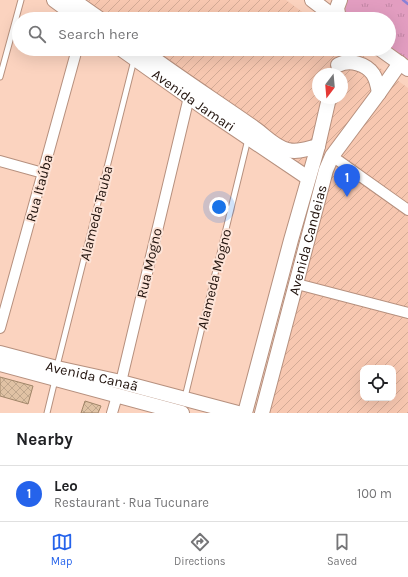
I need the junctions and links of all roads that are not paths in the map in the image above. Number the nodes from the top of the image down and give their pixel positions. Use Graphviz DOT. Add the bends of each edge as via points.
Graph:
graph roads {
  1 [pos="21,0"];
  2 [pos="54,0"];
  3 [pos="73,0"];
  4 [pos="318,0"];
  5 [pos="340,0"];
  6 [pos="18,12"];
  7 [pos="79,12"];
  8 [pos="84,12"];
  9 [pos="331,12"];
  10 [pos="337,12"];
  11 [pos="12,33"];
  12 [pos="75,56"];
  13 [pos="137,56"];
  14 [pos="140,56"];
  15 [pos="142,56"];
  16 [pos="341,56"];
  17 [pos="390,56"];
  18 [pos="404,66"];
  19 [pos="337,68"];
  20 [pos="338,68"];
  21 [pos="0,77"];
  22 [pos="379,93"];
  23 [pos="189,97"];
  24 [pos="328,104"];
  25 [pos="211,105"];
  26 [pos="251,132"];
  27 [pos="318,146"];
  28 [pos="332,156"];
  29 [pos="0,161"];
  30 [pos="43,173"];
  31 [pos="308,178"];
  32 [pos="408,210"];
  33 [pos="289,246"];
  34 [pos="305,250"];
  35 [pos="297,284"];
  36 [pos="408,313"];
  37 [pos="0,328"];
  38 [pos="0,352"];
  39 [pos="0,364"];
  40 [pos="24,365"];
  41 [pos="56,374"];
  42 [pos="121,382"];
  43 [pos="117,396"];
  44 [pos="185,398"];
  45 [pos="47,413"];
  46 [pos="112,413"];
  47 [pos="181,413"];
  48 [pos="238,413"];
  49 [pos="245,413"];
  50 [pos="262,413"];
  1 -- 6 [label="lane"];
  2 -- 7 [label="main road"];
  3 -- 8 [label="main road"];
  4 -- 9 [label="main road"];
  5 -- 10 [label="main road"];
  11 -- 21 [label="lane"];
  12 -- 30 [label="street, Rua Itaúba"];
  13 -- 41 [label="lane, Alameda Tauba"];
  14 -- 23 [label="main road, Avenida Jamari"];
  15 -- 25 [label="main road, Avenida Jamari" via="165,67"];
  16 -- 19 [label="main road"];
  17 -- 18 [label="main road"];
  18 -- 22 [label="main road, Avenida Candeias"];
  20 -- 22 [label="main road" via="344,62 360,64 375,77"];
  22 -- 28 [label="main road, Avenida Candeias"];
  23 -- 25 [label="main road, Avenida Jamari"];
  23 -- 42 [label="street, Rua Mogno"];
  24 -- 27 [label="main road, Avenida Candeias"];
  25 -- 26 [label="main road, Avenida Jamari"];
  26 -- 27 [label="main road, Avenida Jamari" via="276,146 296,152"];
  26 -- 31 [label="main road, Avenida Jamari"];
  26 -- 44 [label="lane, Alameda Mogno"];
  27 -- 31 [label="main road, Avenida Candeias"];
  28 -- 32 [label="street"];
  28 -- 34 [label="main road, Avenida Candeias"];
  29 -- 30 [label="street"];
  30 -- 37 [label="street, Rua Itaúba"];
  31 -- 33 [label="main road, Avenida Candeias"];
  33 -- 34 [label="main road"];
  33 -- 49 [label="main road, Avenida Candeias"];
  34 -- 35 [label="main road, Avenida Candeias"];
  35 -- 36 [label="street"];
  35 -- 50 [label="main road, Avenida Candeias"];
  38 -- 40 [label="main road, Avenida Canaã"];
  39 -- 40 [label="main road, Avenida Canaã"];
  40 -- 41 [label="main road, Avenida Canaã"];
  41 -- 42 [label="main road, Avenida Canaã"];
  41 -- 43 [label="main road, Avenida Canaã"];
  41 -- 45 [label="lane, Alameda Tauba"];
  42 -- 44 [label="main road, Avenida Canaã"];
  43 -- 46 [label="street"];
  43 -- 47 [label="main road, Avenida Canaã"];
  44 -- 47 [label="lane, Avenida Canaã"];
  44 -- 48 [label="main road, Avenida Canaã"];
}
